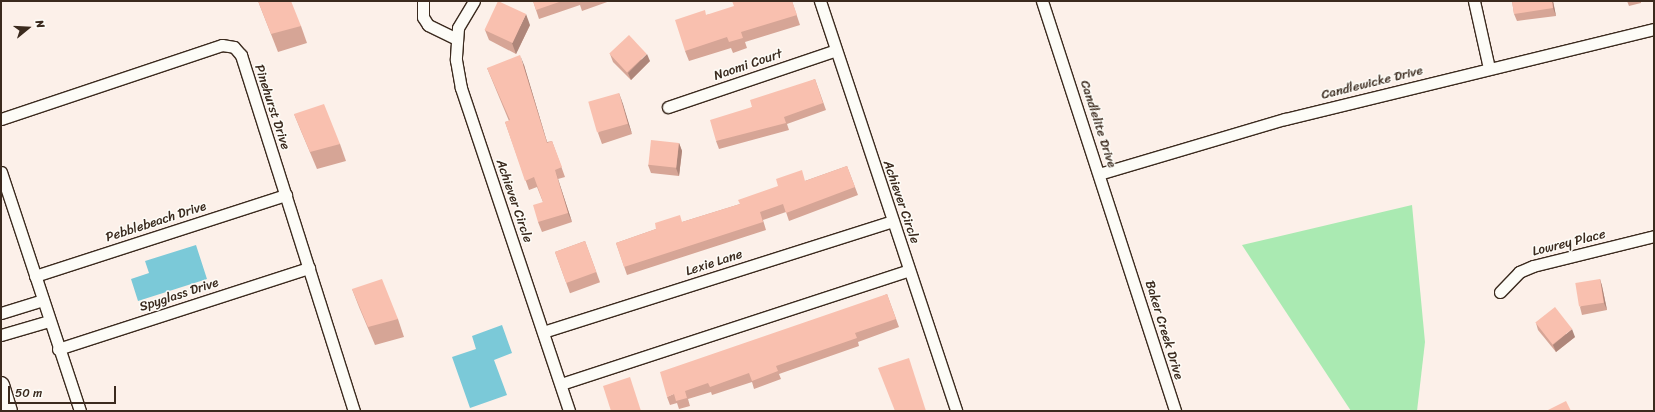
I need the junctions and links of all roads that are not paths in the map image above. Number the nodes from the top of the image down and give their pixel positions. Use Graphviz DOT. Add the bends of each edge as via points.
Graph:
graph roads {
  1 [pos="423,1"];
  2 [pos="474,1"];
  3 [pos="820,1"];
  4 [pos="1042,1"];
  5 [pos="1474,1"];
  6 [pos="1654,29"];
  7 [pos="457,39"];
  8 [pos="836,50"];
  9 [pos="1489,68"];
  10 [pos="668,107"];
  11 [pos="1,119"];
  12 [pos="1,172"];
  13 [pos="1099,174"];
  14 [pos="286,195"];
  15 [pos="893,221"];
  16 [pos="1654,236"];
  17 [pos="1127,256"];
  18 [pos="309,268"];
  19 [pos="909,270"];
  20 [pos="35,276"];
  21 [pos="1500,292"];
  22 [pos="43,300"];
  23 [pos="1,313"];
  24 [pos="49,321"];
  25 [pos="543,332"];
  26 [pos="1,335"];
  27 [pos="58,349"];
  28 [pos="561,384"];
  29 [pos="1,385"];
  30 [pos="9,411"];
  31 [pos="80,411"];
  32 [pos="354,411"];
  33 [pos="569,411"];
  34 [pos="956,411"];
  35 [pos="1175,411"];
  1 -- 7 [label="street" via="423,18 428,25"];
  2 -- 7 [label="street, Achiever Circle" via="458,28"];
  3 -- 8 [label="street, Achiever Circle"];
  4 -- 13 [label="street, Candlelite Drive"];
  5 -- 9 [label="street"];
  6 -- 9 [label="street, Candlewicke Drive" via="1581,49"];
  7 -- 25 [label="street, Achiever Circle" via="456,60 461,88"];
  8 -- 10 [label="street, Naomi Court"];
  8 -- 15 [label="street, Achiever Circle"];
  9 -- 13 [label="street, Candlewicke Drive" via="1285,119"];
  11 -- 14 [label="street, Pinehurst Drive" via="222,45 234,47 241,55"];
  12 -- 20 [label="street"];
  13 -- 17 [label="street, Candlelite Drive"];
  14 -- 18 [label="street, Pinehurst Drive"];
  14 -- 20 [label="street, Pebblebeach Drive"];
  15 -- 19 [label="street, Achiever Circle"];
  15 -- 25 [label="street, Lexie Lane"];
  16 -- 21 [label="street, Lowrey Place" via="1533,266 1519,272"];
  17 -- 35 [label="street, Baker Creek Drive"];
  18 -- 27 [label="street, Spyglass Drive"];
  18 -- 32 [label="street, Pinehurst Drive"];
  19 -- 28 [label="street"];
  19 -- 34 [label="street, Achiever Circle"];
  20 -- 22 [label="street"];
  22 -- 23 [label="street"];
  22 -- 24 [label="street"];
  24 -- 26 [label="street"];
  24 -- 27 [label="street"];
  25 -- 28 [label="street, Achiever Circle"];
  27 -- 31 [label="street"];
  28 -- 33 [label="street, Achiever Circle"];
  29 -- 30 [label="main road"];
}
